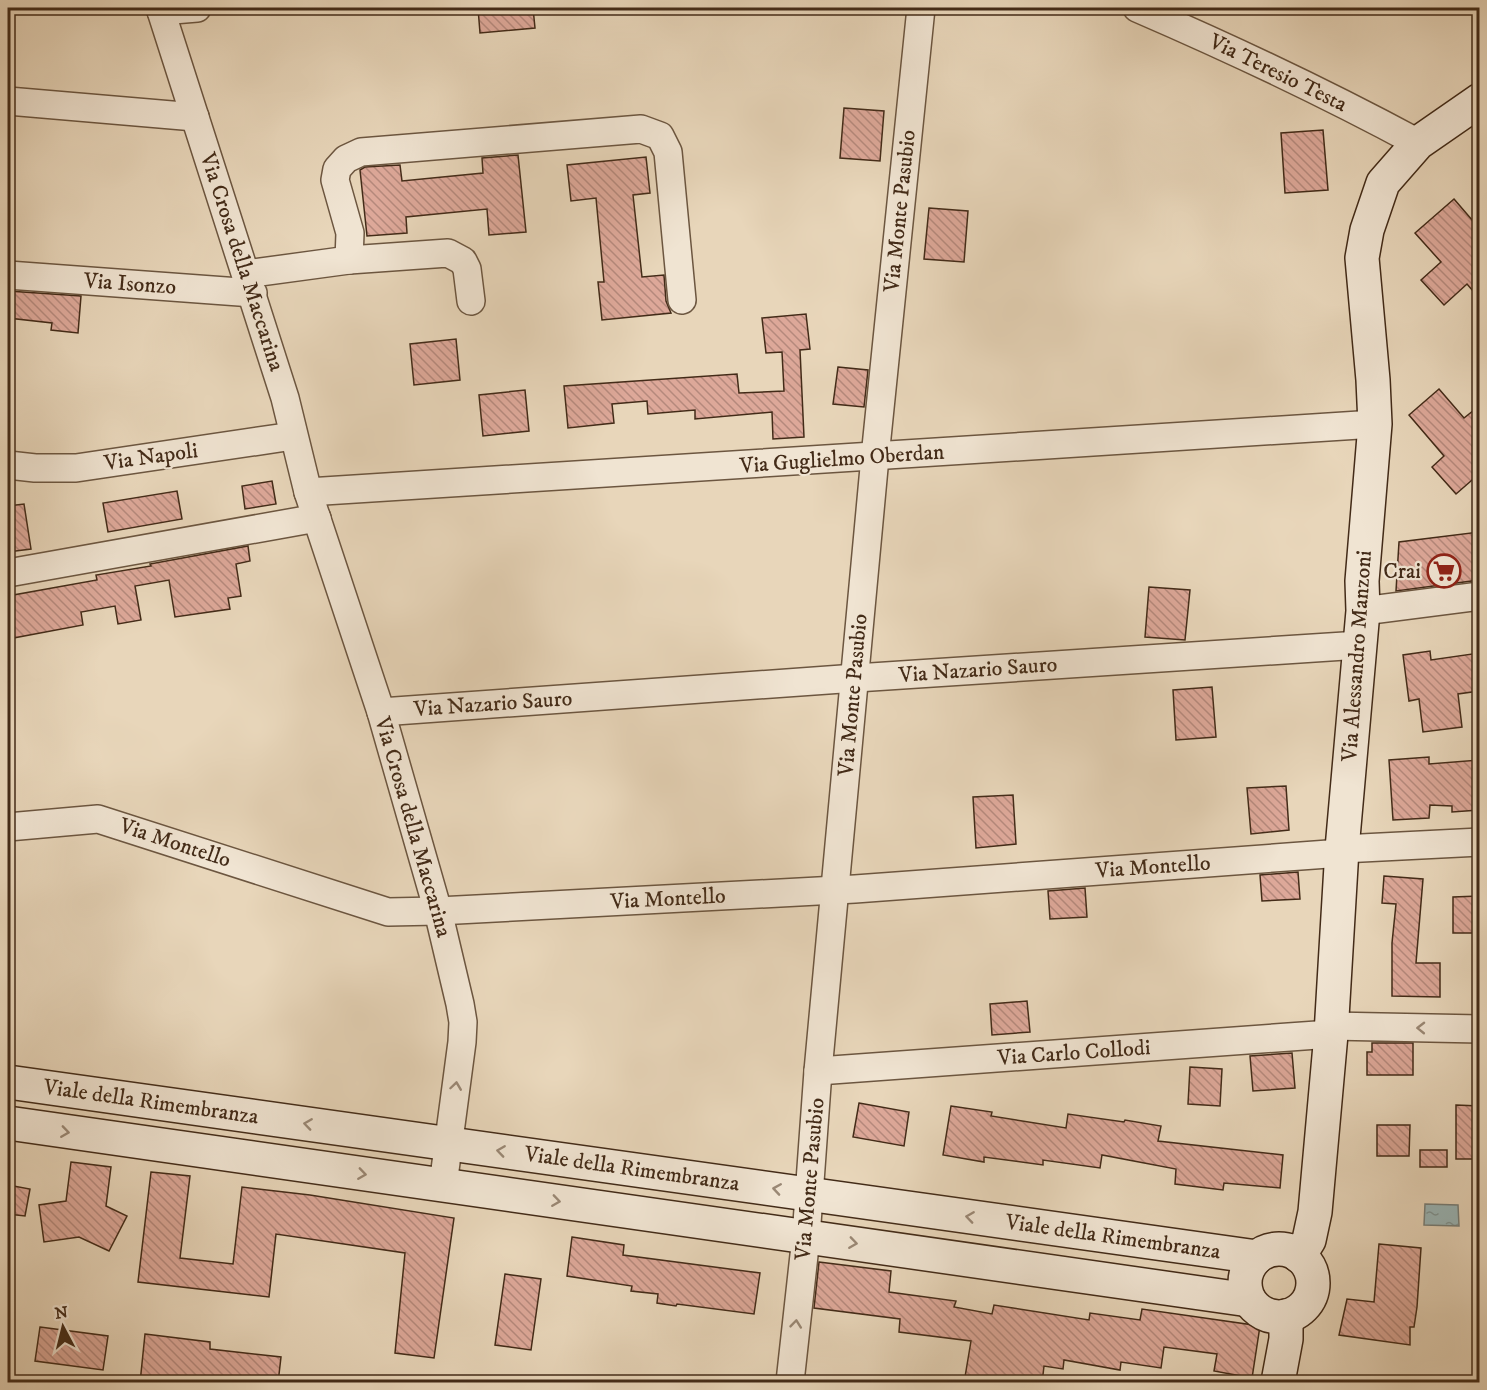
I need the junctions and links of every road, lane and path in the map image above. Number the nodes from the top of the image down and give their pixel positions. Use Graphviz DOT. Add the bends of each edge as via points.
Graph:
graph roads {
  1 [pos="196,8"];
  2 [pos="921,8"];
  3 [pos="1137,8"];
  4 [pos="161,9"];
  5 [pos="1479,99"];
  6 [pos="8,101"];
  7 [pos="195,117"];
  8 [pos="1418,143"];
  9 [pos="349,260"];
  10 [pos="8,275"];
  11 [pos="249,283"];
  12 [pos="682,300"];
  13 [pos="471,301"];
  14 [pos="1375,424"];
  15 [pos="293,436"];
  16 [pos="875,458"];
  17 [pos="8,465"];
  18 [pos="308,492"];
  19 [pos="317,518"];
  20 [pos="8,573"];
  21 [pos="1479,596"];
  22 [pos="1363,611"];
  23 [pos="1360,645"];
  24 [pos="855,678"];
  25 [pos="381,712"];
  26 [pos="8,828"];
  27 [pos="1479,842"];
  28 [pos="1342,851"];
  29 [pos="835,890"];
  30 [pos="438,911"];
  31 [pos="1479,1029"];
  32 [pos="1331,1030"];
  33 [pos="818,1071"];
  34 [pos="8,1082"];
  35 [pos="8,1124"];
  36 [pos="448,1143"];
  37 [pos="442,1185"];
  38 [pos="810,1194"];
  39 [pos="806,1237"];
  40 [pos="1299,1256"];
  41 [pos="1257,1257"];
  42 [pos="1249,1300"];
  43 [pos="1286,1316"];
  44 [pos="790,1383"];
  45 [pos="1278,1383"];
  1 -- 4 [label="street"];
  2 -- 16 [label="street, Via Monte Pasubio"];
  3 -- 8 [label="street, Via Teresio Testa"];
  4 -- 7 [label="street, Via Crosa della Maccarina"];
  5 -- 8 [label="street, Via Alessandro Manzoni"];
  6 -- 7 [label="street"];
  7 -- 11 [label="street, Via Crosa della Maccarina"];
  8 -- 14 [label="street, Via Alessandro Manzoni" via="1383,183 1362,258"];
  9 -- 11 [label="street, Via Isonzo"];
  9 -- 12 [label="street" via="350,233 335,180 337,169 346,159 361,152 641,129 660,136 668,152"];
  9 -- 13 [label="street, Via Isonzo" via="448,253 463,261 467,269"];
  10 -- 11 [label="street, Via Isonzo"];
  11 -- 15 [label="street, Via Crosa della Maccarina"];
  14 -- 16 [label="street, Via Guglielmo Oberdan"];
  14 -- 22 [label="street, Via Alessandro Manzoni"];
  15 -- 17 [label="street, Via Napoli" via="76,468"];
  15 -- 18 [label="street, Via Crosa della Maccarina"];
  16 -- 18 [label="street, Via Guglielmo Oberdan"];
  16 -- 24 [label="street, Via Monte Pasubio"];
  18 -- 19 [label="street, Via Crosa della Maccarina"];
  19 -- 20 [label="street"];
  19 -- 25 [label="street, Via Crosa della Maccarina"];
  21 -- 22 [label="street"];
  22 -- 23 [label="street, Via Alessandro Manzoni"];
  23 -- 24 [label="street, Via Nazario Sauro"];
  23 -- 28 [label="street, Via Alessandro Manzoni"];
  24 -- 25 [label="street, Via Nazario Sauro"];
  24 -- 29 [label="street, Via Monte Pasubio"];
  25 -- 30 [label="street, Via Crosa della Maccarina"];
  26 -- 30 [label="street, Via Montello" via="98,819 388,912"];
  27 -- 28 [label="street, Via Montello"];
  28 -- 29 [label="street, Via Montello"];
  28 -- 32 [label="street, Via Alessandro Manzoni"];
  29 -- 30 [label="street, Via Montello"];
  29 -- 33 [label="street, Via Monte Pasubio"];
  36 -- 30 [label="street, Via Crosa della Maccarina, one-way" via="463,1022"];
  31 -- 32 [label="street, Via Carlo Collodi, one-way"];
  32 -- 33 [label="street, Via Carlo Collodi"];
  32 -- 40 [label="street, Via Alessandro Manzoni" via="1315,1212 1309,1240"];
  33 -- 38 [label="street, Via Monte Pasubio"];
  36 -- 34 [label="street, Viale della Rimembranza, one-way"];
  35 -- 37 [label="street, Viale della Rimembranza, one-way"];
  36 -- 37 [label="street, Via Crosa della Maccarina"];
  38 -- 36 [label="street, Viale della Rimembranza, one-way"];
  37 -- 39 [label="street, Viale della Rimembranza, one-way"];
  38 -- 39 [label="street, Via Monte Pasubio"];
  41 -- 38 [label="street, Viale della Rimembranza, one-way"];
  39 -- 42 [label="street, Viale della Rimembranza, one-way"];
  44 -- 39 [label="street, Via Monte Pasubio, one-way"];
  40 -- 41 [label="street" via="1278,1249"];
  40 -- 43 [label="street" via="1310,1271 1312,1290 1303,1307"];
  41 -- 42 [label="street" via="1246,1272"];
  42 -- 43 [label="street" via="1261,1312"];
  43 -- 45 [label="street"];
}
